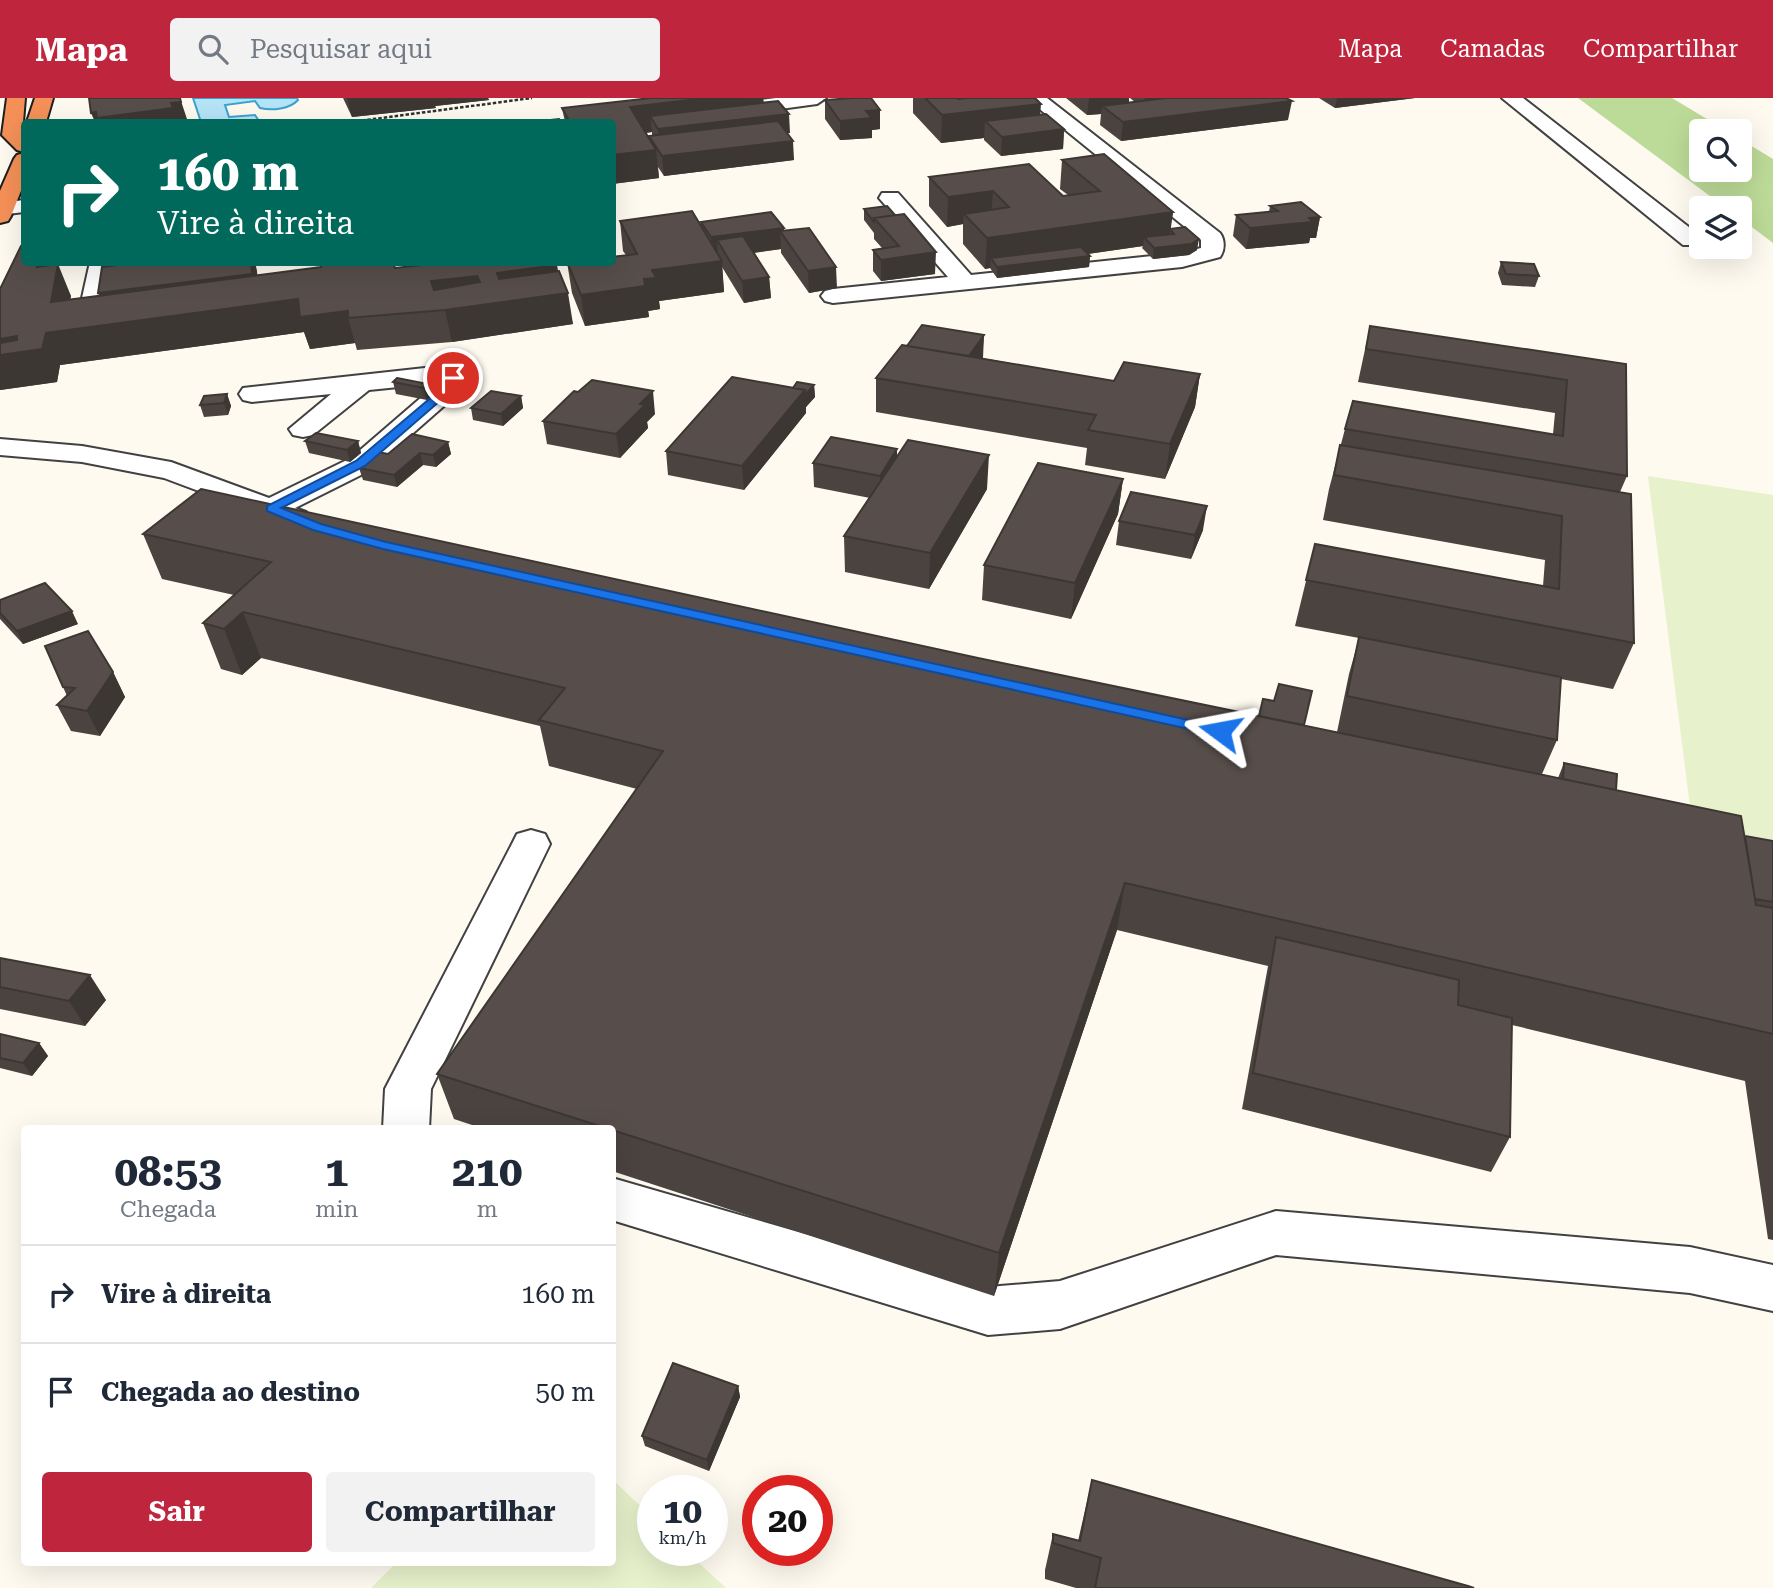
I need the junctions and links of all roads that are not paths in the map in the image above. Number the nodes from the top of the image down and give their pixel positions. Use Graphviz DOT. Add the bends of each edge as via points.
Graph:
graph roads {
  1 [pos="16,98"];
  2 [pos="44,98"];
  3 [pos="817,98"];
  4 [pos="1035,98"];
  5 [pos="1511,98"];
  6 [pos="708,113"];
  7 [pos="38,119"];
  8 [pos="21,143"];
  9 [pos="21,169"];
  10 [pos="890,198"];
  11 [pos="9,211"];
  12 [pos="1689,238"];
  13 [pos="101,266"];
  14 [pos="967,284"];
  15 [pos="833,296"];
  16 [pos="90,316"];
  17 [pos="362,382"];
  18 [pos="252,394"];
  19 [pos="303,429"];
  20 [pos="0,447"];
  21 [pos="271,508"];
  22 [pos="317,527"];
  23 [pos="531,844"];
  24 [pos="406,1125"];
  25 [pos="616,1200"];
  26 [pos="1773,1287"];
  1 -- 8 [label="highway" via="12,135"];
  2 -- 7 [label="highway"];
  3 -- 6 [label="street"];
  4 -- 14 [label="street" via="1212,238 1212,252 1182,260"];
  5 -- 12 [label="street"];
  9 -- 11 [label="highway"];
  10 -- 14 [label="street"];
  13 -- 16 [label="street"];
  14 -- 15 [label="street"];
  17 -- 18 [label="street"];
  17 -- 19 [label="street"];
  17 -- 21 [label="street" via="433,374 453,378 452,385 360,464"];
  20 -- 21 [label="street" via="82,454 170,471"];
  21 -- 22 [label="street"];
  23 -- 24 [label="street" via="408,1089"];
  25 -- 26 [label="street" via="988,1311 1060,1304 1276,1233 1690,1270"];
}
